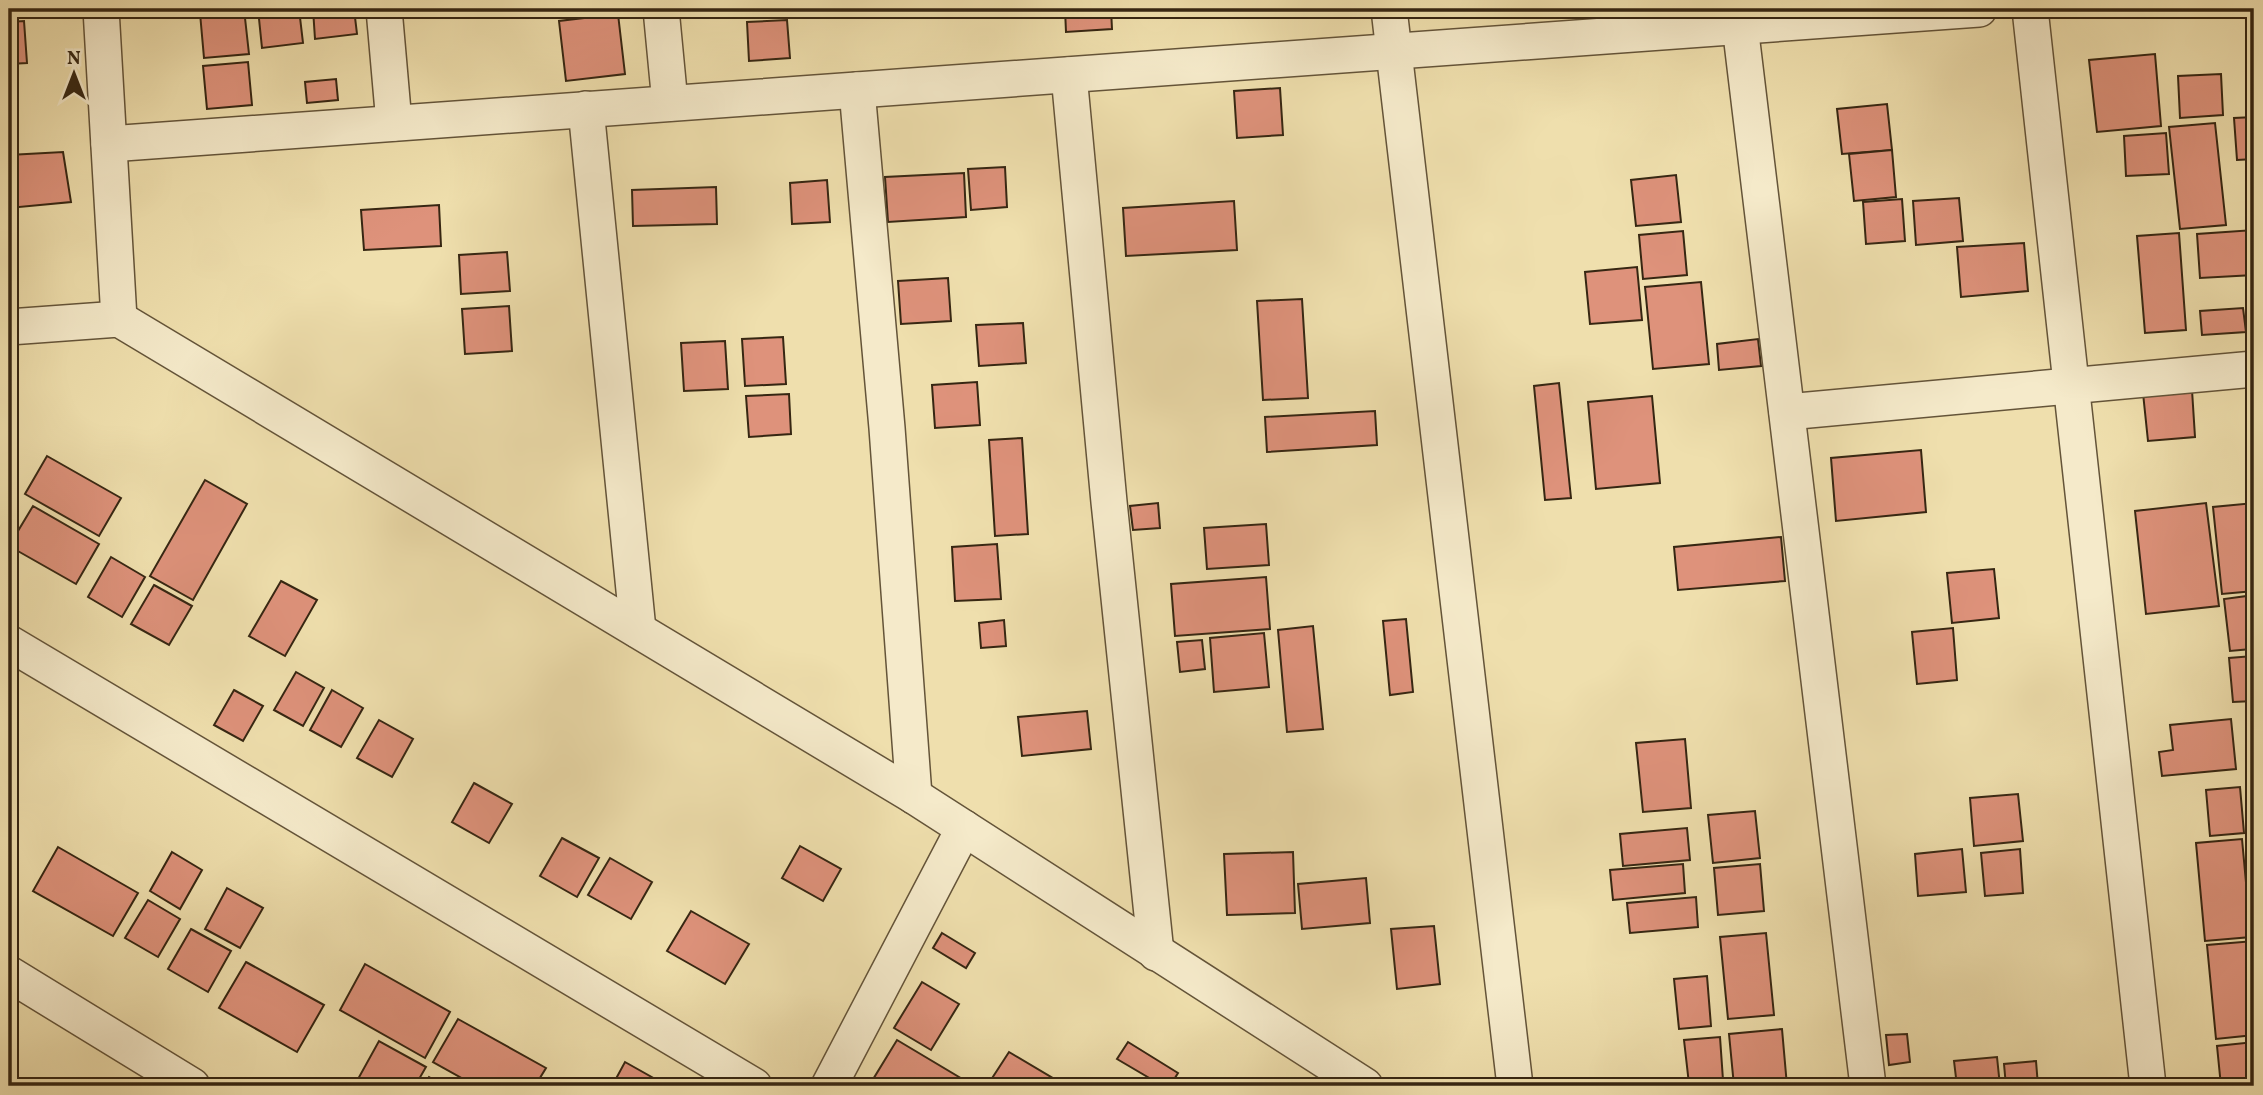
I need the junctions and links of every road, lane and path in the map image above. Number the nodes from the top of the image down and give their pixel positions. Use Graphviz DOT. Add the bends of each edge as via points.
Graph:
graph roads {
  1 [pos="101,9"];
  2 [pos="384,9"];
  3 [pos="661,9"];
  4 [pos="1389,9"];
  5 [pos="1979,9"];
  6 [pos="2030,9"];
  7 [pos="1739,17"];
  8 [pos="1394,52"];
  9 [pos="1069,75"];
  10 [pos="857,90"];
  11 [pos="670,103"];
  12 [pos="586,110"];
  13 [pos="394,123"];
  14 [pos="109,144"];
  15 [pos="119,319"];
  16 [pos="9,327"];
  17 [pos="2254,369"];
  18 [pos="2071,386"];
  19 [pos="1787,412"];
  20 [pos="638,630"];
  21 [pos="9,643"];
  22 [pos="914,796"];
  23 [pos="964,828"];
  24 [pos="1156,953"];
  25 [pos="9,974"];
  26 [pos="192,1086"];
  27 [pos="754,1086"];
  28 [pos="829,1086"];
  29 [pos="1365,1086"];
  30 [pos="1515,1086"];
  31 [pos="1868,1086"];
  32 [pos="2148,1086"];
  1 -- 14 [label="street"];
  2 -- 13 [label="street"];
  3 -- 11 [label="street"];
  4 -- 8 [label="street"];
  5 -- 7 [label="street"];
  6 -- 18 [label="street"];
  7 -- 8 [label="street"];
  7 -- 19 [label="street"];
  8 -- 9 [label="street"];
  8 -- 30 [label="street"];
  9 -- 10 [label="street"];
  9 -- 24 [label="street"];
  10 -- 11 [label="street"];
  10 -- 22 [label="street"];
  11 -- 12 [label="street"];
  12 -- 13 [label="street"];
  12 -- 20 [label="street"];
  13 -- 14 [label="street"];
  14 -- 15 [label="street"];
  15 -- 16 [label="street"];
  15 -- 20 [label="street"];
  17 -- 18 [label="street"];
  18 -- 19 [label="street"];
  18 -- 32 [label="street"];
  19 -- 31 [label="street"];
  20 -- 22 [label="street"];
  21 -- 27 [label="street"];
  22 -- 23 [label="street"];
  23 -- 24 [label="street"];
  23 -- 28 [label="street"];
  24 -- 29 [label="street"];
  25 -- 26 [label="street"];
}
